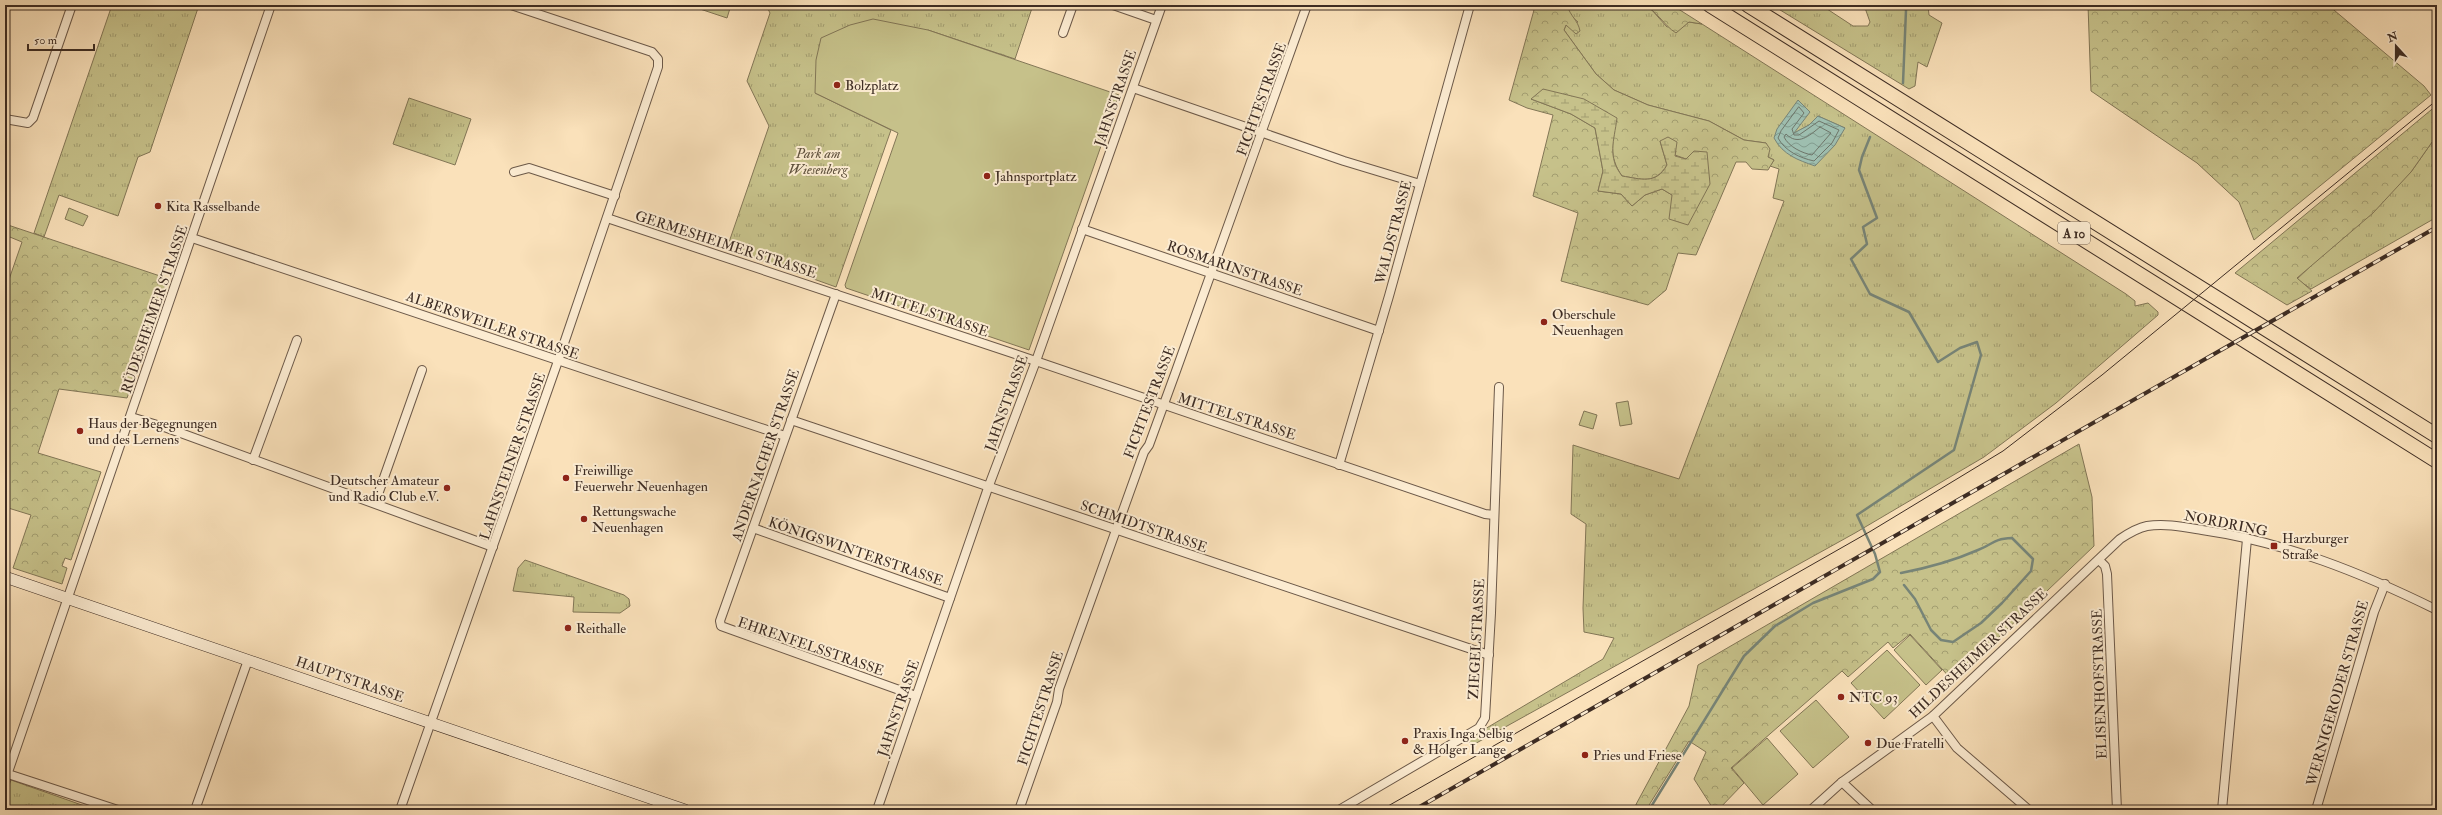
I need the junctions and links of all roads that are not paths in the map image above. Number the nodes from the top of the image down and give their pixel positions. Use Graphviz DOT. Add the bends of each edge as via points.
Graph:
graph roads {
  1 [pos="72,5"];
  2 [pos="271,5"];
  3 [pos="512,5"];
  4 [pos="1073,5"];
  5 [pos="1113,5"];
  6 [pos="1162,5"];
  7 [pos="1307,5"];
  8 [pos="1470,5"];
  9 [pos="1710,5"];
  10 [pos="1748,5"];
  11 [pos="1156,20"];
  12 [pos="1063,33"];
  13 [pos="1132,88"];
  14 [pos="5,119"];
  15 [pos="1262,134"];
  16 [pos="514,172"];
  17 [pos="1420,184"];
  18 [pos="615,196"];
  19 [pos="607,218"];
  20 [pos="1082,229"];
  21 [pos="192,238"];
  22 [pos="1210,274"];
  23 [pos="836,294"];
  24 [pos="1379,331"];
  25 [pos="297,340"];
  26 [pos="558,361"];
  27 [pos="1036,361"];
  28 [pos="422,370"];
  29 [pos="1499,387"];
  30 [pos="1163,406"];
  31 [pos="132,417"];
  32 [pos="791,420"];
  33 [pos="785,436"];
  34 [pos="2437,436"];
  35 [pos="254,460"];
  36 [pos="2437,461"];
  37 [pos="1339,465"];
  38 [pos="988,488"];
  39 [pos="375,503"];
  40 [pos="1494,515"];
  41 [pos="753,528"];
  42 [pos="1115,530"];
  43 [pos="2120,539"];
  44 [pos="2246,539"];
  45 [pos="493,547"];
  46 [pos="2099,560"];
  47 [pos="5,576"];
  48 [pos="2385,584"];
  49 [pos="68,598"];
  50 [pos="950,598"];
  51 [pos="2437,610"];
  52 [pos="721,626"];
  53 [pos="1489,655"];
  54 [pos="248,660"];
  55 [pos="916,696"];
  56 [pos="1933,716"];
  57 [pos="431,723"];
  58 [pos="6,777"];
  59 [pos="1842,782"];
  60 [pos="118,810"];
  61 [pos="195,810"];
  62 [pos="400,810"];
  63 [pos="685,810"];
  64 [pos="877,810"];
  65 [pos="1019,810"];
  66 [pos="1340,810"];
  67 [pos="1811,810"];
  68 [pos="1872,810"];
  69 [pos="2029,810"];
  70 [pos="2118,810"];
  71 [pos="2137,810"];
  72 [pos="2198,810"];
  73 [pos="2222,810"];
  74 [pos="2316,810"];
  1 -- 14 [label="street" via="33,118 28,123"];
  2 -- 21 [label="street, RÜDESHEIMER STRASSE"];
  3 -- 18 [label="street, LAHNSTEINER STRASSE" via="652,52 658,59 658,67"];
  4 -- 12 [label="street"];
  5 -- 11 [label="street"];
  6 -- 11 [label="street, JAHNSTRASSE"];
  7 -- 15 [label="street, FICHTESTRASSE"];
  8 -- 17 [label="street, WALDSTRASSE"];
  9 -- 36 [label="highway, A 10"];
  10 -- 34 [label="highway, A 10"];
  11 -- 13 [label="street, JAHNSTRASSE"];
  13 -- 15 [label="street"];
  13 -- 20 [label="street, JAHNSTRASSE"];
  15 -- 17 [label="street"];
  15 -- 22 [label="street, FICHTESTRASSE"];
  16 -- 18 [label="street" via="529,168"];
  17 -- 24 [label="street, WALDSTRASSE"];
  18 -- 19 [label="street, LAHNSTEINER STRASSE"];
  19 -- 23 [label="street, GERMESHEIMER STRASSE"];
  19 -- 26 [label="street, LAHNSTEINER STRASSE"];
  20 -- 22 [label="street, ROSMARINSTRASSE"];
  20 -- 27 [label="street, JAHNSTRASSE"];
  21 -- 26 [label="street, ALBERSWEILER STRASSE"];
  21 -- 31 [label="street, RÜDESHEIMER STRASSE"];
  22 -- 24 [label="street, ROSMARINSTRASSE"];
  22 -- 30 [label="street, FICHTESTRASSE"];
  23 -- 27 [label="street, MITTELSTRASSE"];
  23 -- 32 [label="street, ANDERNACHER STRASSE"];
  24 -- 37 [label="street, WALDSTRASSE"];
  25 -- 35 [label="street"];
  26 -- 33 [label="street, ALBERSWEILER STRASSE"];
  26 -- 45 [label="street, LAHNSTEINER STRASSE"];
  27 -- 30 [label="street, MITTELSTRASSE"];
  27 -- 38 [label="street, JAHNSTRASSE"];
  28 -- 39 [label="street"];
  29 -- 40 [label="street, ZIEGELSTRASSE"];
  30 -- 37 [label="street, MITTELSTRASSE"];
  30 -- 42 [label="street, FICHTESTRASSE"];
  31 -- 35 [label="street"];
  31 -- 49 [label="street, RÜDESHEIMER STRASSE"];
  32 -- 33 [label="street, ANDERNACHER STRASSE"];
  32 -- 38 [label="street, SCHMIDTSTRASSE"];
  33 -- 41 [label="street, ANDERNACHER STRASSE"];
  35 -- 39 [label="street"];
  37 -- 40 [label="street, MITTELSTRASSE"];
  38 -- 42 [label="street, SCHMIDTSTRASSE"];
  38 -- 50 [label="street, JAHNSTRASSE"];
  39 -- 45 [label="street"];
  40 -- 53 [label="street, ZIEGELSTRASSE"];
  41 -- 50 [label="street, KÖNIGSWINTERSTRASSE"];
  41 -- 52 [label="street, ANDERNACHER STRASSE" via="720,621"];
  42 -- 53 [label="street, SCHMIDTSTRASSE"];
  42 -- 65 [label="street, FICHTESTRASSE"];
  43 -- 44 [label="street, NORDRING" via="2132,531 2158,525 2220,532"];
  43 -- 46 [label="street, HILDESHEIMER STRASSE"];
  44 -- 48 [label="street, NORDRING" via="2324,560"];
  44 -- 73 [label="street"];
  45 -- 57 [label="street, LAHNSTEINER STRASSE"];
  46 -- 56 [label="street, HILDESHEIMER STRASSE"];
  46 -- 70 [label="street, ELISENHOFSTRASSE" via="2107,574"];
  47 -- 49 [label="main road, HAUPTSTRASSE"];
  48 -- 51 [label="street, NORDRING"];
  48 -- 74 [label="street, WERNIGERODER STRASSE" via="2374,612"];
  49 -- 54 [label="main road, HAUPTSTRASSE"];
  49 -- 58 [label="street, RÜDESHEIMER STRASSE"];
  50 -- 55 [label="street, JAHNSTRASSE"];
  52 -- 55 [label="street, EHRENFELSSTRASSE"];
  53 -- 66 [label="street, ZIEGELSTRASSE" via="1485,718 1479,728"];
  54 -- 57 [label="main road, HAUPTSTRASSE"];
  54 -- 61 [label="street"];
  55 -- 64 [label="street, JAHNSTRASSE"];
  56 -- 59 [label="street, HILDESHEIMER STRASSE"];
  56 -- 69 [label="street" via="1957,748"];
  57 -- 62 [label="street, LAHNSTEINER STRASSE"];
  57 -- 63 [label="main road, HAUPTSTRASSE"];
  58 -- 60 [label="street"];
  59 -- 67 [label="street, HILDESHEIMER STRASSE"];
  59 -- 68 [label="street"];
  71 -- 72 [label="street"];
}
